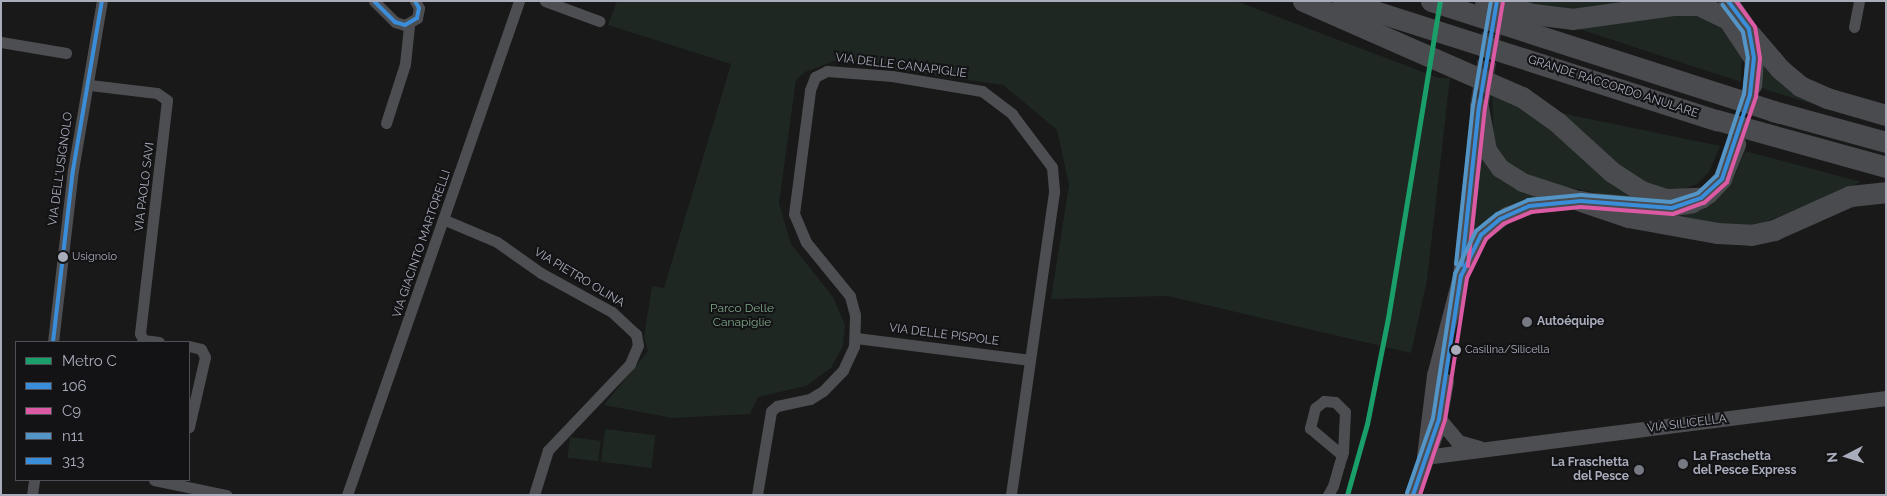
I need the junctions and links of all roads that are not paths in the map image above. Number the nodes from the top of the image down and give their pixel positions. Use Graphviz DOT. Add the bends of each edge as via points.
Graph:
graph roads {
  1 [pos="102,1"];
  2 [pos="374,1"];
  3 [pos="415,1"];
  4 [pos="519,1"];
  5 [pos="545,1"];
  6 [pos="1303,1"];
  7 [pos="1343,1"];
  8 [pos="1431,1"];
  9 [pos="1485,1"];
  10 [pos="1728,1"];
  11 [pos="1859,1"];
  12 [pos="599,21"];
  13 [pos="409,25"];
  14 [pos="1854,27"];
  15 [pos="1751,35"];
  16 [pos="1,42"];
  17 [pos="66,52"];
  18 [pos="1754,58"];
  19 [pos="90,85"];
  20 [pos="1752,85"];
  21 [pos="1479,106"];
  22 [pos="1886,115"];
  23 [pos="386,123"];
  24 [pos="1886,142"];
  25 [pos="1736,144"];
  26 [pos="1886,167"];
  27 [pos="1886,192"];
  28 [pos="1701,198"];
  29 [pos="1581,201"];
  30 [pos="445,220"];
  31 [pos="1461,276"];
  32 [pos="1453,315"];
  33 [pos="856,338"];
  34 [pos="53,341"];
  35 [pos="151,341"];
  36 [pos="190,346"];
  37 [pos="1029,360"];
  38 [pos="1886,398"];
  39 [pos="1439,419"];
  40 [pos="190,422"];
  41 [pos="1488,449"];
  42 [pos="1342,455"];
  43 [pos="1425,457"];
  44 [pos="34,481"];
  45 [pos="175,482"];
  46 [pos="32,495"];
  47 [pos="226,495"];
  48 [pos="347,495"];
  49 [pos="534,495"];
  50 [pos="757,495"];
  51 [pos="1011,495"];
  52 [pos="1328,495"];
  53 [pos="1413,495"];
  1 -- 19 [label="street, VIA DELL'USIGNOLO"];
  2 -- 13 [label="street" via="395,22"];
  3 -- 13 [label="street" via="418,15"];
  4 -- 30 [label="street, VIA GIACINTO MARTORELLI"];
  5 -- 12 [label="street"];
  6 -- 28 [label="highway" via="1522,97 1557,122 1612,172 1641,191 1665,199"];
  7 -- 26 [label="highway, GRANDE RACCORDO ANULARE" via="1753,131"];
  8 -- 24 [label="highway, GRANDE RACCORDO ANULARE" via="1773,111"];
  9 -- 18 [label="highway" via="1533,14 1572,19 1673,5 1699,5 1728,19"];
  10 -- 15 [label="main road"];
  11 -- 14 [label="street"];
  13 -- 23 [label="street" via="405,64"];
  15 -- 18 [label="main road"];
  15 -- 22 [label="highway" via="1796,83 1827,98"];
  16 -- 17 [label="street"];
  18 -- 20 [label="main road"];
  19 -- 34 [label="street, VIA DELL'USIGNOLO" via="73,170"];
  19 -- 35 [label="street, VIA PAOLO SAVI" via="157,93 167,100 140,333 143,340"];
  21 -- 29 [label="main road" via="1487,150 1500,168 1522,182"];
  21 -- 31 [label="main road"];
  25 -- 28 [label="main road" via="1722,179"];
  27 -- 29 [label="highway" via="1850,196 1774,230 1751,235 1717,233 1628,216"];
  28 -- 29 [label="main road" via="1667,208"];
  29 -- 31 [label="main road" via="1535,204 1500,219 1477,241"];
  30 -- 48 [label="street, VIA GIACINTO MARTORELLI"];
  30 -- 49 [label="street, VIA PIETRO OLINA" via="497,242 541,273 612,312 635,331 638,341 630,364 552,443 543,461"];
  31 -- 32 [label="main road"];
  32 -- 39 [label="main road" via="1451,350"];
  32 -- 43 [label="main road" via="1434,385"];
  33 -- 37 [label="street, VIA DELLE PISPOLE"];
  33 -- 37 [label="street, VIA DELLE CANAPIGLIE" via="850,296 806,242 794,214 810,90 815,77 827,71 892,76 982,91 1005,108 1042,152 1053,171 1054,192"];
  33 -- 50 [label="street" via="847,364 826,388 810,399 771,410"];
  36 -- 40 [label="street" via="201,349 205,354"];
  37 -- 51 [label="street, VIA DELLE CANAPIGLIE"];
  38 -- 41 [label="street, VIA SILICELLA"];
  39 -- 41 [label="street, VIA SILICELLA" via="1458,442"];
  39 -- 43 [label="main road"];
  41 -- 43 [label="street, VIA SILICELLA"];
  42 -- 42 [label="street" via="1345,412 1335,402 1324,401 1315,408 1310,428"];
  42 -- 52 [label="street"];
  43 -- 53 [label="main road"];
  44 -- 46 [label="street"];
  45 -- 47 [label="street"];
}
